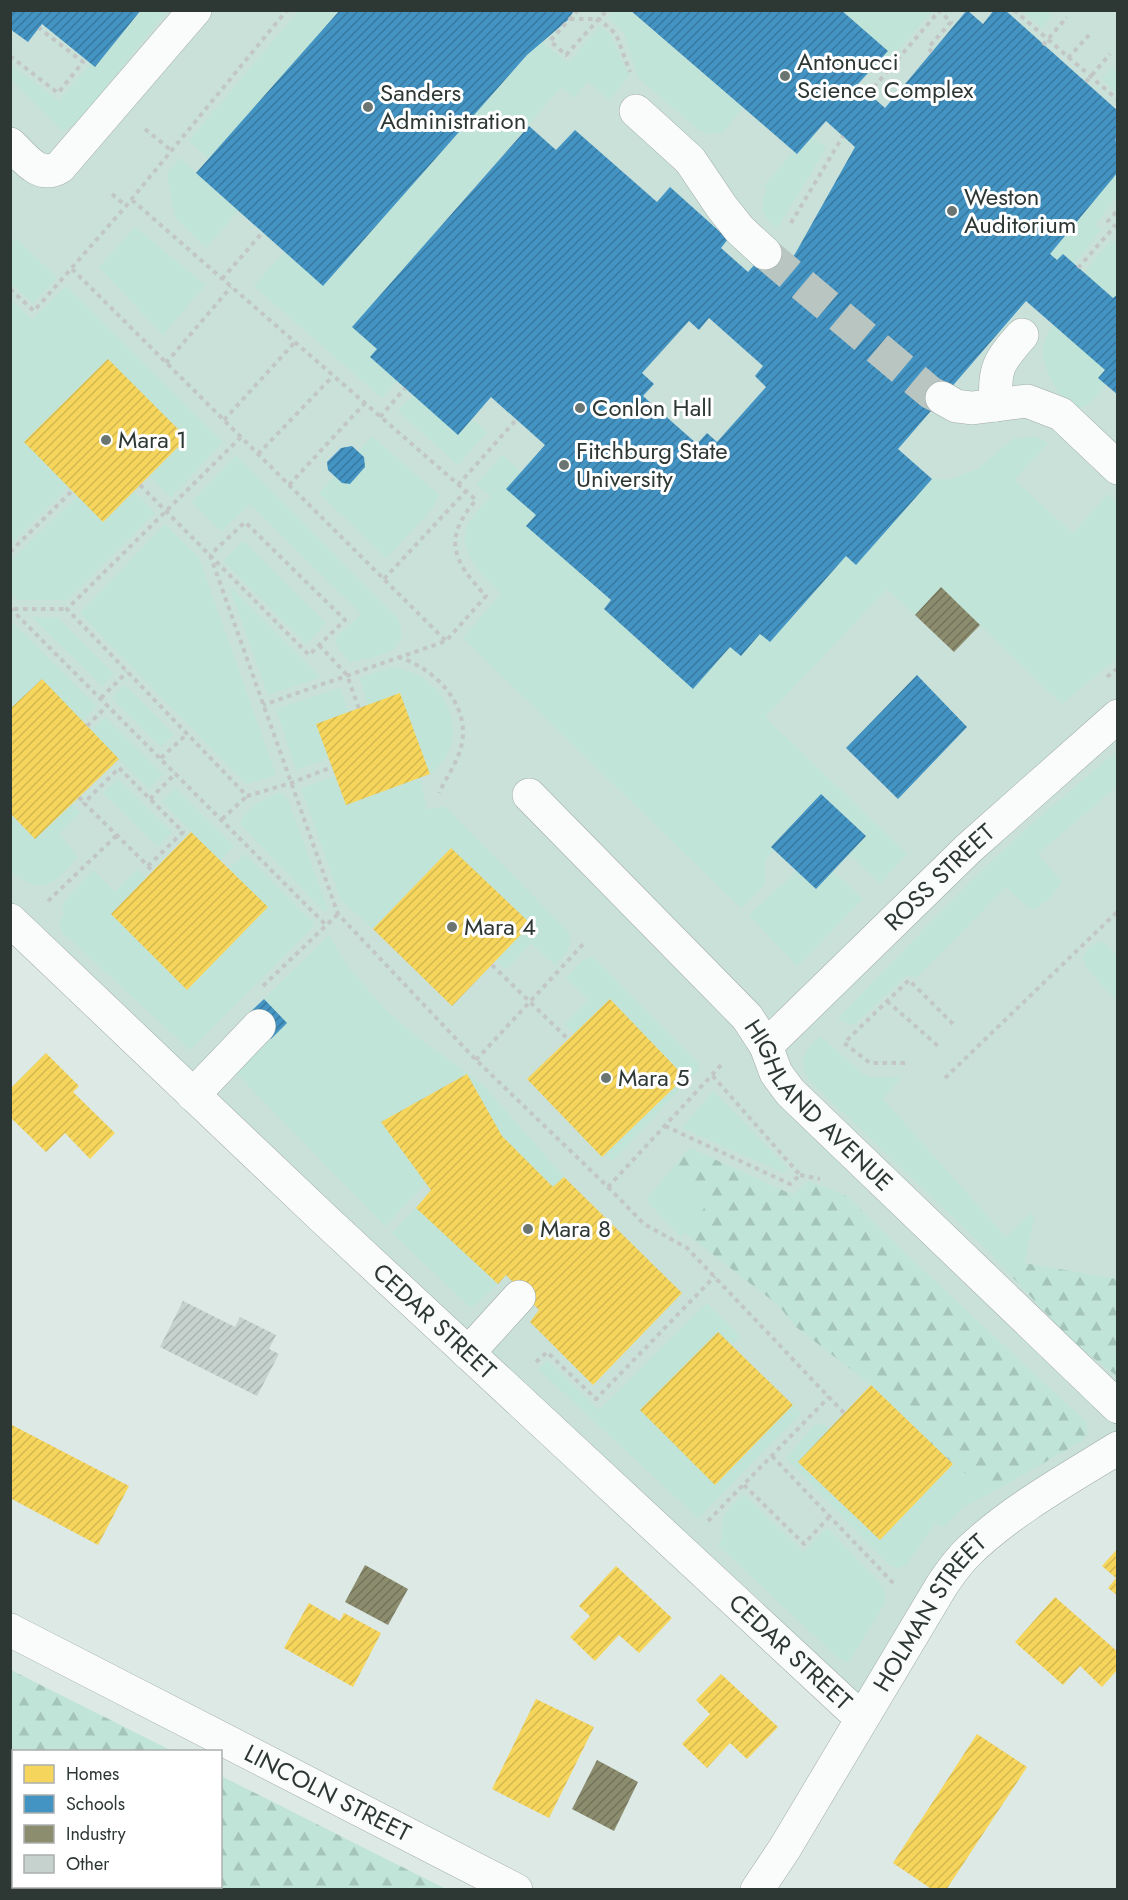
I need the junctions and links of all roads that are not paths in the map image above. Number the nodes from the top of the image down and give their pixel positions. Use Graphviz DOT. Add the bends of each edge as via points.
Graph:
graph roads {
  1 [pos="195,10"];
  2 [pos="634,96"];
  3 [pos="10,144"];
  4 [pos="775,242"];
  5 [pos="1022,335"];
  6 [pos="942,398"];
  7 [pos="996,405"];
  8 [pos="1118,468"];
  9 [pos="1118,716"];
  10 [pos="530,795"];
  11 [pos="16,933"];
  12 [pos="258,1026"];
  13 [pos="766,1046"];
  14 [pos="193,1095"];
  15 [pos="519,1297"];
  16 [pos="468,1353"];
  17 [pos="1118,1407"];
  18 [pos="1118,1448"];
  19 [pos="10,1630"];
  20 [pos="861,1719"];
  21 [pos="516,1890"];
  22 [pos="757,1890"];
  1 -- 3 [label="street" via="60,167 43,172"];
  2 -- 4 [label="street" via="690,160 740,230"];
  5 -- 7 [label="street" via="1004,355 994,377"];
  6 -- 7 [label="street" via="956,406"];
  7 -- 8 [label="street" via="1027,401 1061,414"];
  9 -- 13 [label="street, ROSS STREET" via="969,848"];
  10 -- 13 [label="street, HIGHLAND AVENUE" via="747,1017"];
  11 -- 14 [label="street, CEDAR STREET"];
  12 -- 14 [label="street"];
  13 -- 17 [label="street, HIGHLAND AVENUE" via="790,1092"];
  14 -- 16 [label="street, CEDAR STREET"];
  15 -- 16 [label="street"];
  16 -- 20 [label="street, CEDAR STREET"];
  18 -- 20 [label="street, HOLMAN STREET" via="1022,1510 968,1552 942,1585"];
  19 -- 21 [label="street, LINCOLN STREET"];
  20 -- 22 [label="street, HOLMAN STREET"];
}
